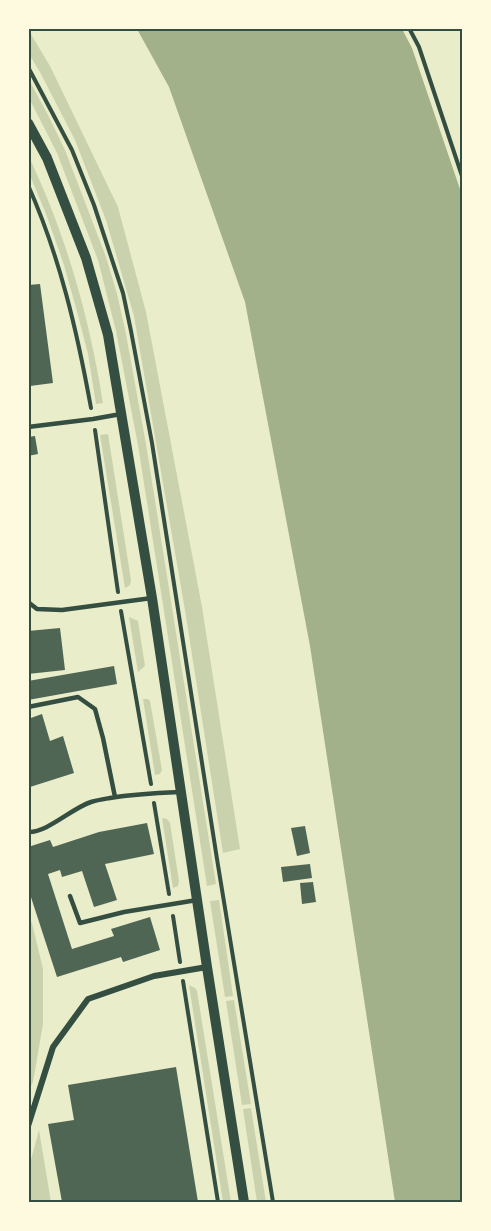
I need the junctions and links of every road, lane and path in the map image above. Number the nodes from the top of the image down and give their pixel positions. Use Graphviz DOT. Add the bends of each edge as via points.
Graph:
graph roads {
  1 [pos="410,28"];
  2 [pos="28,67"];
  3 [pos="28,123"];
  4 [pos="462,176"];
  5 [pos="28,185"];
  6 [pos="121,414"];
  7 [pos="93,419"];
  8 [pos="28,427"];
  9 [pos="152,598"];
  10 [pos="28,602"];
  11 [pos="120,603"];
  12 [pos="28,707"];
  13 [pos="180,792"];
  14 [pos="152,793"];
  15 [pos="115,797"];
  16 [pos="28,832"];
  17 [pos="70,896"];
  18 [pos="197,900"];
  19 [pos="171,904"];
  20 [pos="207,967"];
  21 [pos="181,971"];
  22 [pos="28,1126"];
  23 [pos="218,1203"];
  24 [pos="244,1203"];
  25 [pos="273,1203"];
  1 -- 4 [label="path"];
  2 -- 25 [label="path" via="72,150 125,303 152,443"];
  3 -- 6 [label="street" via="47,158 86,258 108,335"];
  5 -- 7 [label="path" via="60,267"];
  6 -- 7 [label="lane"];
  6 -- 9 [label="street"];
  7 -- 8 [label="lane"];
  7 -- 11 [label="path"];
  9 -- 11 [label="lane"];
  9 -- 13 [label="street"];
  10 -- 11 [label="lane" via="37,609 62,610"];
  11 -- 14 [label="path"];
  12 -- 15 [label="lane" via="78,697 95,710"];
  13 -- 14 [label="lane"];
  13 -- 18 [label="street"];
  14 -- 15 [label="lane"];
  14 -- 19 [label="path"];
  15 -- 16 [label="lane" via="92,801 50,825"];
  17 -- 19 [label="lane" via="80,923"];
  18 -- 19 [label="lane"];
  18 -- 20 [label="street"];
  19 -- 21 [label="path"];
  20 -- 21 [label="street"];
  20 -- 24 [label="street"];
  21 -- 22 [label="street" via="88,999 53,1047"];
  21 -- 23 [label="path"];
}
